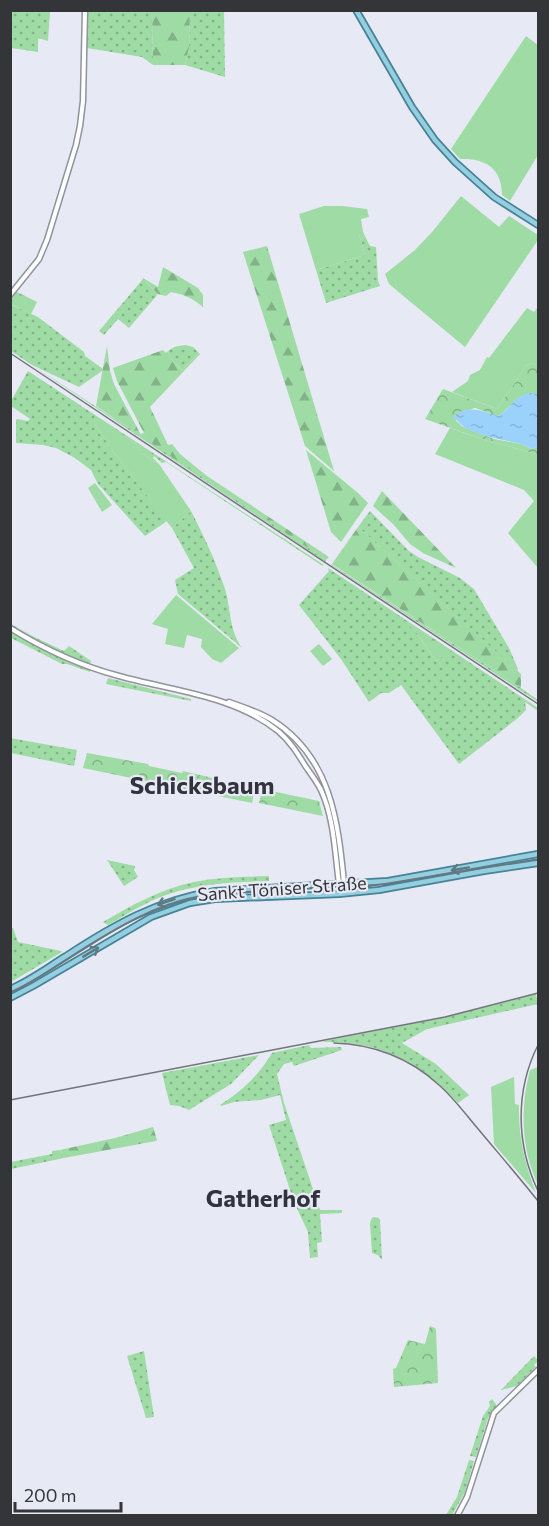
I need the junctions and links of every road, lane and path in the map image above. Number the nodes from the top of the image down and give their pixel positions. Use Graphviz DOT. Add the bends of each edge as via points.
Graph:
graph roads {
  1 [pos="85,10"];
  2 [pos="356,10"];
  3 [pos="538,225"];
  4 [pos="10,295"];
  5 [pos="10,628"];
  6 [pos="210,698"];
  7 [pos="538,854"];
  8 [pos="538,863"];
  9 [pos="342,884"];
  10 [pos="10,989"];
  11 [pos="10,998"];
  12 [pos="538,1370"];
  13 [pos="457,1515"];
  1 -- 4 [label="street" via="83,101 76,145 39,259"];
  2 -- 3 [label="main road" via="435,140 495,197"];
  5 -- 6 [label="street" via="94,668"];
  6 -- 9 [label="street" via="261,720 295,749 321,789"];
  6 -- 9 [label="street" via="272,720 314,762 335,813"];
  7 -- 9 [label="main road, Sankt Töniser Straße, one-way" via="415,877"];
  11 -- 8 [label="main road, Sankt Töniser Straße, one-way" via="151,917 190,903 214,898 379,890"];
  9 -- 10 [label="main road, Sankt Töniser Straße, one-way" via="189,895 141,912"];
  12 -- 13 [label="street" via="494,1413 467,1497"];
}
